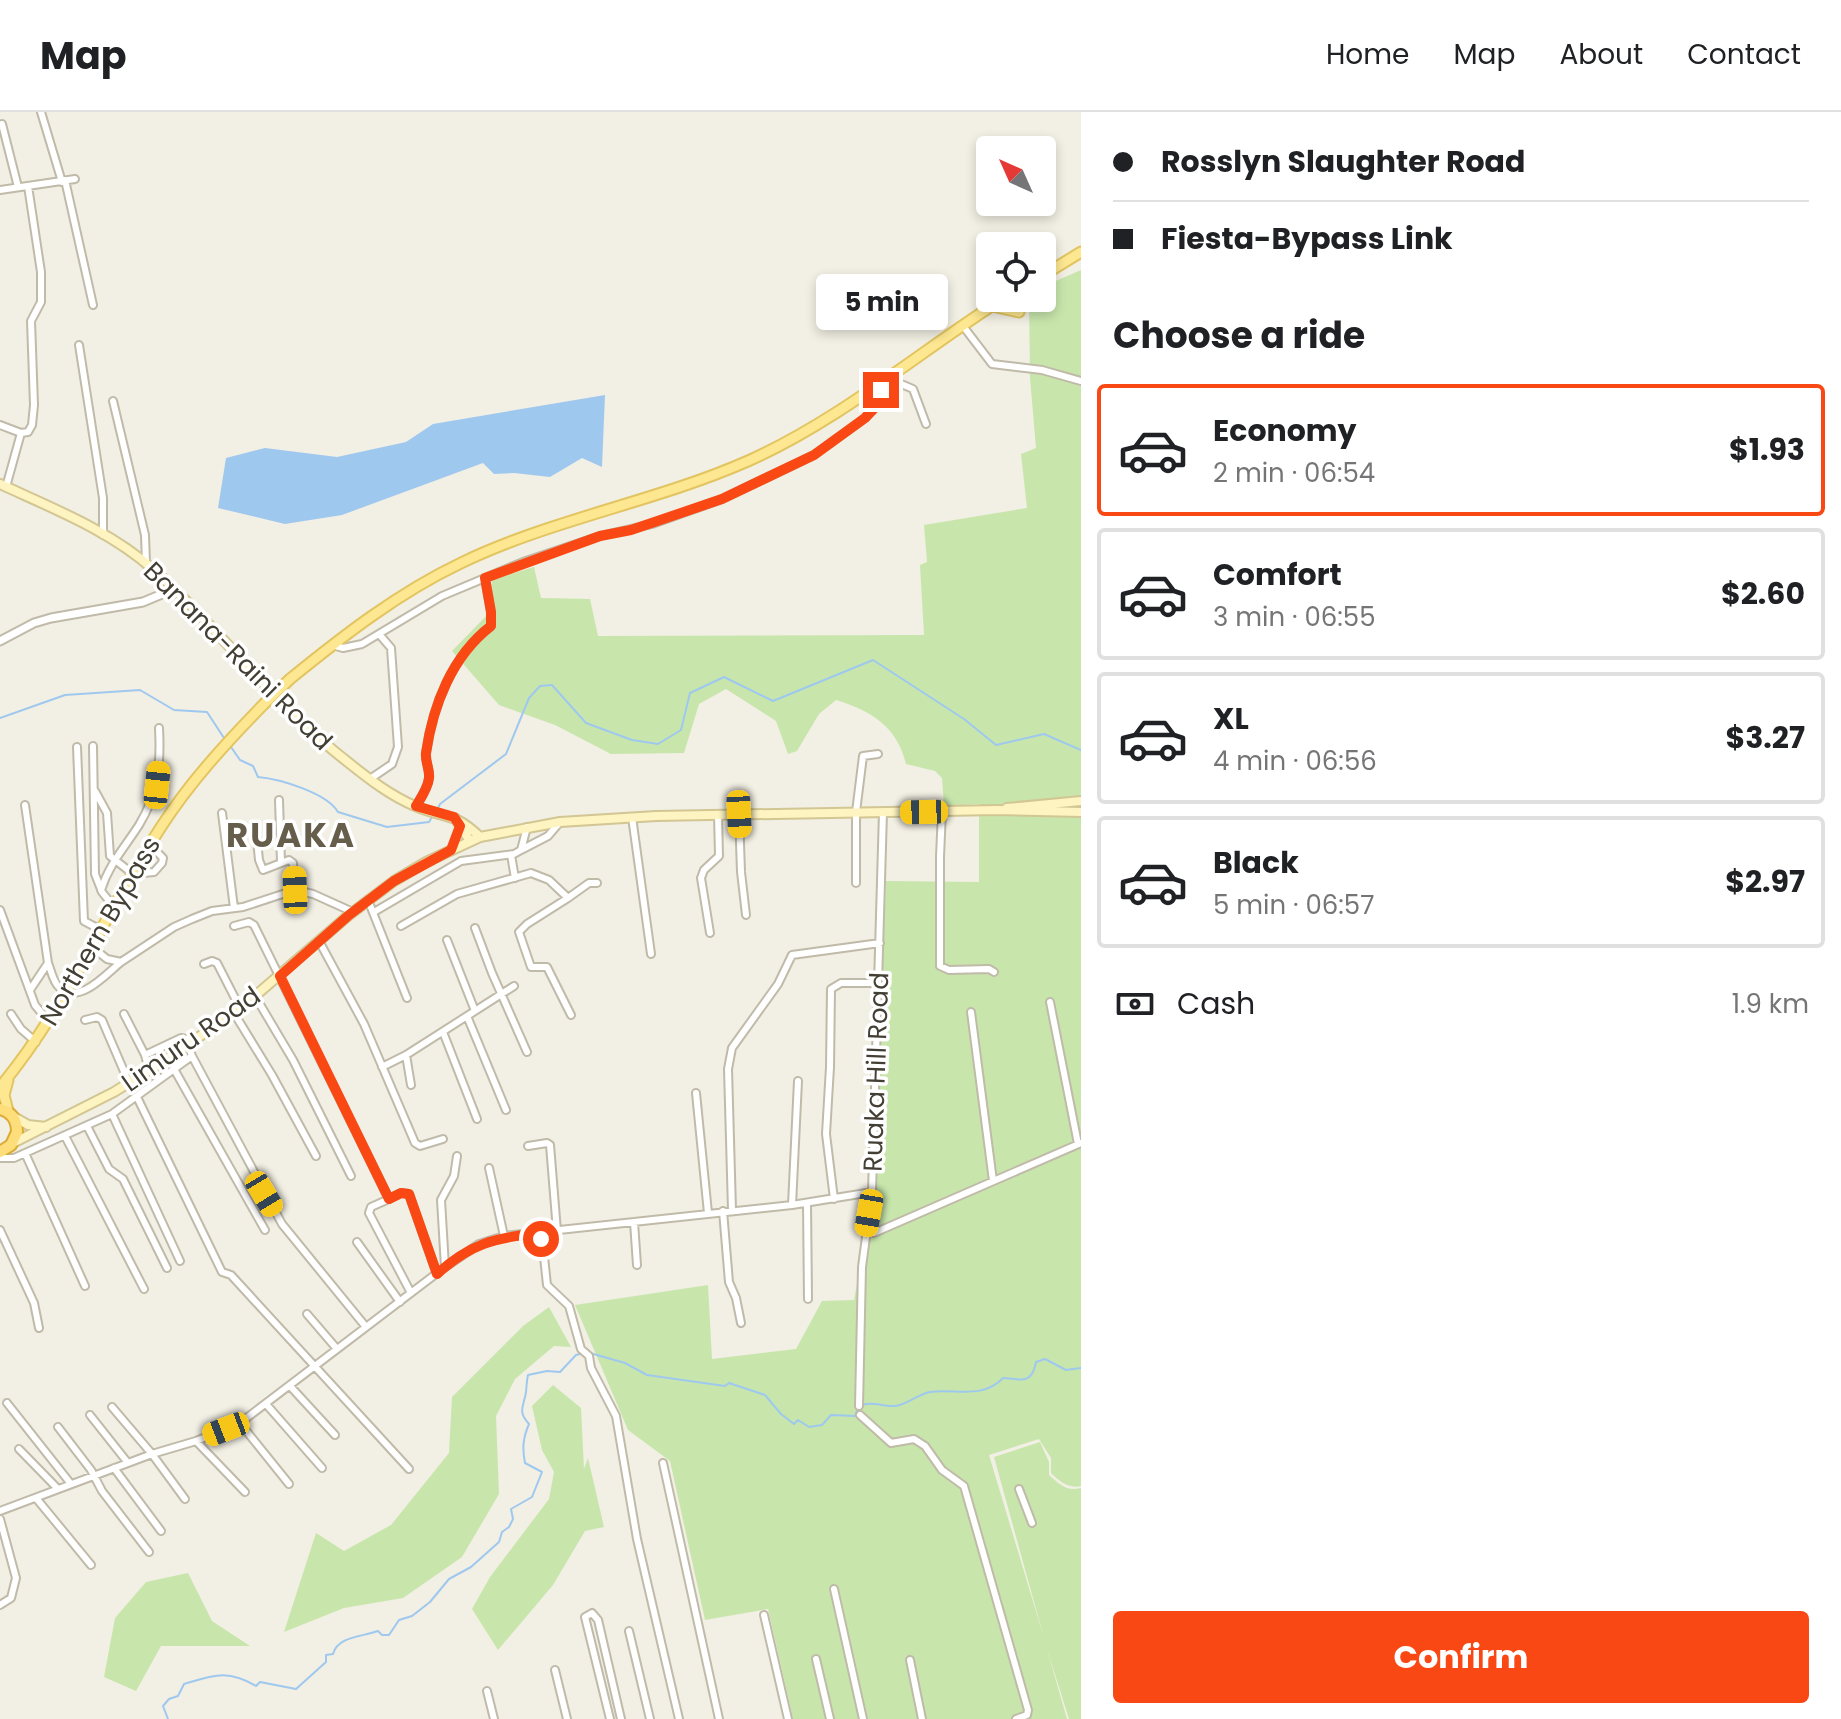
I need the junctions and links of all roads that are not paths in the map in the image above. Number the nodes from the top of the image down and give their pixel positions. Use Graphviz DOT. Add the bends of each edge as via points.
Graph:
graph roads {
  1 [pos="41,112"];
  2 [pos="2,124"];
  3 [pos="0,179"];
  4 [pos="75,179"];
  5 [pos="64,181"];
  6 [pos="28,186"];
  7 [pos="18,187"];
  8 [pos="1,189"];
  9 [pos="1078,256"];
  10 [pos="1056,268"];
  11 [pos="93,305"];
  12 [pos="983,312"];
  13 [pos="963,326"];
  14 [pos="79,345"];
  15 [pos="882,381"];
  16 [pos="1081,381"];
  17 [pos="113,401"];
  18 [pos="926,424"];
  19 [pos="0,425"];
  20 [pos="21,433"];
  21 [pos="3,486"];
  22 [pos="103,535"];
  23 [pos="146,563"];
  24 [pos="485,578"];
  25 [pos="174,589"];
  26 [pos="397,600"];
  27 [pos="405,617"];
  28 [pos="353,630"];
  29 [pos="379,634"];
  30 [pos="0,641"];
  31 [pos="332,645"];
  32 [pos="357,645"];
  33 [pos="159,728"];
  34 [pos="93,746"];
  35 [pos="77,747"];
  36 [pos="878,754"];
  37 [pos="370,779"];
  38 [pos="93,784"];
  39 [pos="279,800"];
  40 [pos="25,805"];
  41 [pos="416,806"];
  42 [pos="1081,809"];
  43 [pos="1000,810"];
  44 [pos="942,811"];
  45 [pos="856,812"];
  46 [pos="883,812"];
  47 [pos="222,813"];
  48 [pos="718,814"];
  49 [pos="739,814"];
  50 [pos="454,817"];
  51 [pos="632,817"];
  52 [pos="560,822"];
  53 [pos="460,826"];
  54 [pos="527,827"];
  55 [pos="475,839"];
  56 [pos="257,840"];
  57 [pos="150,845"];
  58 [pos="451,850"];
  59 [pos="521,850"];
  60 [pos="511,855"];
  61 [pos="113,860"];
  62 [pos="281,863"];
  63 [pos="133,874"];
  64 [pos="515,878"];
  65 [pos="394,881"];
  66 [pos="597,883"];
  67 [pos="856,883"];
  68 [pos="101,890"];
  69 [pos="295,890"];
  70 [pos="405,895"];
  71 [pos="568,898"];
  72 [pos="368,900"];
  73 [pos="114,907"];
  74 [pos="234,908"];
  75 [pos="0,910"];
  76 [pos="353,912"];
  77 [pos="374,912"];
  78 [pos="746,915"];
  79 [pos="234,926"];
  80 [pos="401,926"];
  81 [pos="475,928"];
  82 [pos="101,930"];
  83 [pos="710,933"];
  84 [pos="447,940"];
  85 [pos="319,941"];
  86 [pos="880,943"];
  87 [pos="92,947"];
  88 [pos="651,954"];
  89 [pos="121,962"];
  90 [pos="48,963"];
  91 [pos="204,964"];
  92 [pos="994,972"];
  93 [pos="280,976"];
  94 [pos="878,983"];
  95 [pos="514,986"];
  96 [pos="30,990"];
  97 [pos="66,992"];
  98 [pos="501,994"];
  99 [pos="255,996"];
  100 [pos="407,998"];
  101 [pos="1050,1002"];
  102 [pos="237,1010"];
  103 [pos="475,1011"];
  104 [pos="971,1012"];
  105 [pos="11,1014"];
  106 [pos="124,1014"];
  107 [pos="571,1015"];
  108 [pos="467,1016"];
  109 [pos="85,1020"];
  110 [pos="48,1021"];
  111 [pos="443,1032"];
  112 [pos="36,1042"];
  113 [pos="192,1043"];
  114 [pos="527,1052"];
  115 [pos="145,1055"];
  116 [pos="406,1055"];
  117 [pos="192,1056"];
  118 [pos="382,1067"];
  119 [pos="174,1069"];
  120 [pos="149,1070"];
  121 [pos="3,1081"];
  122 [pos="798,1081"];
  123 [pos="129,1083"];
  124 [pos="411,1085"];
  125 [pos="696,1093"];
  126 [pos="137,1097"];
  127 [pos="506,1110"];
  128 [pos="7,1112"];
  129 [pos="112,1114"];
  130 [pos="477,1119"];
  131 [pos="87,1126"];
  132 [pos="46,1127"];
  133 [pos="65,1136"];
  134 [pos="443,1139"];
  135 [pos="1080,1143"];
  136 [pos="11,1145"];
  137 [pos="528,1146"];
  138 [pos="25,1153"];
  139 [pos="0,1155"];
  140 [pos="316,1156"];
  141 [pos="457,1156"];
  142 [pos="489,1168"];
  143 [pos="351,1176"];
  144 [pos="993,1181"];
  145 [pos="872,1192"];
  146 [pos="389,1199"];
  147 [pos="834,1199"];
  148 [pos="807,1203"];
  149 [pos="792,1205"];
  150 [pos="732,1210"];
  151 [pos="723,1211"];
  152 [pos="708,1213"];
  153 [pos="634,1222"];
  154 [pos="0,1230"];
  155 [pos="265,1230"];
  156 [pos="557,1231"];
  157 [pos="538,1233"];
  158 [pos="874,1233"];
  159 [pos="504,1236"];
  160 [pos="357,1242"];
  161 [pos="180,1261"];
  162 [pos="637,1265"];
  163 [pos="445,1267"];
  164 [pos="167,1268"];
  165 [pos="437,1274"];
  166 [pos="85,1286"];
  167 [pos="144,1289"];
  168 [pos="411,1293"];
  169 [pos="808,1299"];
  170 [pos="400,1302"];
  171 [pos="307,1314"];
  172 [pos="741,1323"];
  173 [pos="366,1327"];
  174 [pos="39,1328"];
  175 [pos="337,1349"];
  176 [pos="315,1367"];
  177 [pos="290,1386"];
  178 [pos="7,1403"];
  179 [pos="266,1404"];
  180 [pos="859,1406"];
  181 [pos="112,1407"];
  182 [pos="90,1415"];
  183 [pos="860,1415"];
  184 [pos="240,1423"];
  185 [pos="58,1427"];
  186 [pos="335,1435"];
  187 [pos="196,1441"];
  188 [pos="19,1449"];
  189 [pos="152,1454"];
  190 [pos="128,1463"];
  191 [pos="663,1463"];
  192 [pos="114,1468"];
  193 [pos="322,1468"];
  194 [pos="409,1469"];
  195 [pos="93,1476"];
  196 [pos="71,1484"];
  197 [pos="289,1484"];
  198 [pos="58,1489"];
  199 [pos="1019,1489"];
  200 [pos="245,1492"];
  201 [pos="36,1498"];
  202 [pos="185,1499"];
  203 [pos="0,1511"];
  204 [pos="0,1519"];
  205 [pos="1032,1523"];
  206 [pos="161,1531"];
  207 [pos="2,1532"];
  208 [pos="149,1552"];
  209 [pos="91,1565"];
  210 [pos="834,1589"];
  211 [pos="0,1605"];
  212 [pos="764,1615"];
  213 [pos="629,1631"];
  214 [pos="816,1659"];
  215 [pos="910,1660"];
  216 [pos="555,1670"];
  217 [pos="487,1691"];
  218 [pos="494,1719"];
  219 [pos="567,1719"];
  220 [pos="610,1719"];
  221 [pos="621,1719"];
  222 [pos="650,1719"];
  223 [pos="679,1719"];
  224 [pos="719,1719"];
  225 [pos="788,1719"];
  226 [pos="830,1719"];
  227 [pos="863,1719"];
  228 [pos="922,1719"];
  229 [pos="1016,1719"];
  1 -- 5 [label="street"];
  2 -- 7 [label="street"];
  3 -- 8 [label="street"];
  4 -- 5 [label="street"];
  5 -- 6 [label="street"];
  5 -- 11 [label="street"];
  6 -- 7 [label="street"];
  6 -- 20 [label="street" via="41,302 31,321 32,425"];
  7 -- 8 [label="street"];
  9 -- 10 [label="main road"];
  12 -- 13 [label="main road, Northern Bypass"];
  13 -- 15 [label="main road, Northern Bypass"];
  13 -- 16 [label="street" via="992,364"];
  14 -- 22 [label="street" via="103,498"];
  15 -- 18 [label="street" via="908,384"];
  15 -- 24 [label="street" via="882,400 873,412 788,469 711,504 600,536"];
  15 -- 26 [label="main road, Northern Bypass" via="748,461 462,562"];
  17 -- 23 [label="street" via="145,535"];
  19 -- 20 [label="street"];
  20 -- 21 [label="street"];
  21 -- 22 [label="main road, Banana-Raini Road"];
  22 -- 23 [label="main road, Banana-Raini Road"];
  23 -- 25 [label="main road, Banana-Raini Road"];
  24 -- 27 [label="street"];
  24 -- 41 [label="street" via="491,626 462,654 447,679 427,747 429,777"];
  25 -- 30 [label="street" via="143,602 34,623"];
  25 -- 37 [label="main road, Banana-Raini Road" via="304,724"];
  26 -- 27 [label="street"];
  26 -- 28 [label="main road, Northern Bypass"];
  27 -- 29 [label="street"];
  28 -- 31 [label="main road, Northern Bypass"];
  28 -- 32 [label="street"];
  29 -- 32 [label="street"];
  29 -- 37 [label="street" via="391,648 398,747 392,764"];
  31 -- 32 [label="street"];
  31 -- 57 [label="main road, Northern Bypass, bridge" via="229,740"];
  33 -- 61 [label="street" via="154,797"];
  34 -- 38 [label="street"];
  35 -- 82 [label="street" via="84,921"];
  36 -- 45 [label="street" via="863,756"];
  37 -- 41 [label="main road, Banana-Raini Road"];
  38 -- 61 [label="street" via="105,807"];
  38 -- 68 [label="street" via="95,874"];
  39 -- 62 [label="street"];
  40 -- 90 [label="street"];
  41 -- 50 [label="main road, Banana-Raini Road"];
  42 -- 43 [label="main road, Limuru Road"];
  42 -- 43 [label="main road, Limuru Road" via="1038,803"];
  43 -- 44 [label="main road, Limuru Road"];
  44 -- 46 [label="main road, Limuru Road"];
  44 -- 92 [label="street" via="940,966"];
  45 -- 46 [label="main road, Limuru Road"];
  45 -- 49 [label="main road, Limuru Road"];
  45 -- 67 [label="street"];
  46 -- 86 [label="street, Ruaka Hill Road"];
  47 -- 74 [label="street"];
  48 -- 49 [label="main road, Limuru Road"];
  48 -- 51 [label="main road, Limuru Road"];
  48 -- 83 [label="street" via="719,856 701,878"];
  49 -- 78 [label="street"];
  50 -- 53 [label="main road"];
  50 -- 55 [label="main road" via="467,824"];
  51 -- 52 [label="main road, Limuru Road"];
  51 -- 88 [label="street"];
  52 -- 54 [label="main road, Limuru Road"];
  52 -- 59 [label="street" via="548,836"];
  53 -- 55 [label="main road"];
  53 -- 58 [label="main road"];
  54 -- 55 [label="main road, Limuru Road"];
  54 -- 59 [label="street"];
  55 -- 58 [label="main road, Limuru Road"];
  56 -- 62 [label="street" via="262,869"];
  57 -- 63 [label="main road, Northern Bypass"];
  57 -- 63 [label="street" via="161,853 162,863 150,874"];
  58 -- 65 [label="main road, Limuru Road"];
  59 -- 60 [label="street"];
  60 -- 64 [label="street"];
  60 -- 70 [label="street" via="461,861"];
  61 -- 63 [label="street"];
  61 -- 68 [label="street"];
  62 -- 69 [label="street" via="293,863"];
  63 -- 73 [label="main road, Northern Bypass"];
  64 -- 71 [label="street" via="534,873"];
  64 -- 80 [label="street" via="457,894"];
  65 -- 70 [label="street"];
  65 -- 72 [label="main road, Limuru Road"];
  66 -- 71 [label="street"];
  68 -- 73 [label="street"];
  69 -- 74 [label="street"];
  69 -- 76 [label="street"];
  70 -- 77 [label="street"];
  71 -- 107 [label="street" via="519,932 531,967 547,967"];
  72 -- 76 [label="main road, Limuru Road"];
  72 -- 77 [label="street"];
  73 -- 82 [label="main road, Northern Bypass"];
  74 -- 89 [label="street" via="174,927"];
  75 -- 96 [label="street"];
  76 -- 85 [label="main road, Limuru Road"];
  77 -- 100 [label="street"];
  79 -- 93 [label="street" via="252,923"];
  81 -- 98 [label="street"];
  82 -- 87 [label="main road, Northern Bypass"];
  84 -- 103 [label="street"];
  85 -- 93 [label="main road, Limuru Road"];
  85 -- 118 [label="street"];
  86 -- 94 [label="street, Ruaka Hill Road"];
  86 -- 150 [label="street" via="792,955 778,984 738,1037 728,1069"];
  87 -- 89 [label="street"];
  87 -- 97 [label="main road, Northern Bypass"];
  89 -- 97 [label="street" via="85,991"];
  90 -- 96 [label="street"];
  90 -- 97 [label="street" via="56,984"];
  91 -- 102 [label="street" via="217,963"];
  93 -- 99 [label="main road, Limuru Road"];
  93 -- 146 [label="street"];
  94 -- 145 [label="street, Ruaka Hill Road"];
  94 -- 147 [label="street" via="841,983 831,989 826,1124"];
  95 -- 98 [label="street"];
  96 -- 110 [label="street"];
  97 -- 110 [label="main road, Northern Bypass"];
  98 -- 103 [label="street"];
  98 -- 114 [label="street"];
  99 -- 102 [label="main road, Limuru Road"];
  99 -- 143 [label="street"];
  101 -- 135 [label="street"];
  102 -- 113 [label="main road, Limuru Road"];
  102 -- 140 [label="street"];
  103 -- 108 [label="street"];
  104 -- 144 [label="street"];
  105 -- 112 [label="street"];
  106 -- 115 [label="street"];
  108 -- 111 [label="street"];
  108 -- 127 [label="street"];
  109 -- 123 [label="street" via="102,1020"];
  110 -- 112 [label="main road, Northern Bypass"];
  111 -- 116 [label="street"];
  111 -- 130 [label="street"];
  112 -- 121 [label="main road, Northern Bypass"];
  113 -- 115 [label="street" via="181,1038"];
  113 -- 117 [label="street"];
  113 -- 120 [label="main road, Limuru Road"];
  115 -- 120 [label="street"];
  116 -- 118 [label="street"];
  116 -- 124 [label="street"];
  117 -- 119 [label="street"];
  117 -- 173 [label="street" via="282,1224"];
  118 -- 134 [label="street" via="415,1143"];
  119 -- 126 [label="street"];
  119 -- 155 [label="street"];
  120 -- 123 [label="main road, Limuru Road"];
  121 -- 128 [label="main road, Northern Bypass"];
  122 -- 149 [label="street"];
  123 -- 132 [label="main road, Limuru Road"];
  125 -- 152 [label="street"];
  126 -- 129 [label="street"];
  126 -- 176 [label="street" via="222,1272 231,1275"];
  128 -- 132 [label="main road" via="28,1125"];
  128 -- 136 [label="highway, Northern Bypass" via="17,1132"];
  129 -- 131 [label="street"];
  129 -- 161 [label="street"];
  131 -- 133 [label="street"];
  131 -- 164 [label="street" via="109,1169 123,1179"];
  132 -- 136 [label="main road, Limuru Road"];
  133 -- 138 [label="street"];
  133 -- 167 [label="street"];
  135 -- 144 [label="street"];
  136 -- 139 [label="highway"];
  137 -- 156 [label="street" via="551,1147"];
  138 -- 139 [label="street" via="8,1159"];
  138 -- 166 [label="street"];
  141 -- 163 [label="street" via="454,1176 441,1200"];
  142 -- 159 [label="street"];
  144 -- 158 [label="street"];
  145 -- 147 [label="street"];
  145 -- 180 [label="street, Ruaka Hill Road" via="862,1267"];
  146 -- 165 [label="street" via="409,1194"];
  146 -- 168 [label="street" via="369,1213"];
  147 -- 148 [label="street"];
  148 -- 149 [label="street"];
  148 -- 169 [label="street"];
  149 -- 150 [label="street"];
  150 -- 151 [label="street"];
  151 -- 152 [label="street"];
  151 -- 172 [label="street" via="729,1282"];
  152 -- 153 [label="street"];
  153 -- 156 [label="street"];
  153 -- 162 [label="street"];
  154 -- 174 [label="street" via="34,1303"];
  156 -- 157 [label="street"];
  157 -- 159 [label="street"];
  157 -- 223 [label="street" via="547,1285 569,1306 581,1349 589,1356 618,1425 637,1539"];
  159 -- 163 [label="street" via="479,1244"];
  160 -- 170 [label="street"];
  163 -- 165 [label="street"];
  165 -- 168 [label="street"];
  168 -- 170 [label="street"];
  170 -- 173 [label="street"];
  171 -- 175 [label="street"];
  173 -- 175 [label="street"];
  175 -- 176 [label="street"];
  176 -- 177 [label="street"];
  176 -- 194 [label="street"];
  177 -- 179 [label="street"];
  177 -- 186 [label="street"];
  178 -- 196 [label="street"];
  179 -- 184 [label="street"];
  179 -- 193 [label="street"];
  181 -- 189 [label="street"];
  182 -- 190 [label="street"];
  183 -- 229 [label="street" via="891,1443 914,1439 925,1446 942,1470 964,1486 1028,1710"];
  184 -- 187 [label="street"];
  184 -- 197 [label="street"];
  185 -- 195 [label="street"];
  187 -- 189 [label="street"];
  187 -- 200 [label="street"];
  188 -- 198 [label="street"];
  189 -- 190 [label="street"];
  189 -- 202 [label="street"];
  190 -- 192 [label="street"];
  191 -- 224 [label="street"];
  192 -- 195 [label="street"];
  192 -- 206 [label="street"];
  195 -- 196 [label="street"];
  195 -- 208 [label="street"];
  196 -- 198 [label="street"];
  198 -- 201 [label="street"];
  199 -- 205 [label="street"];
  201 -- 203 [label="street"];
  201 -- 209 [label="street"];
  204 -- 207 [label="street"];
  207 -- 211 [label="street" via="16,1587"];
  210 -- 227 [label="street"];
  212 -- 225 [label="street"];
  213 -- 222 [label="street"];
  214 -- 226 [label="street"];
  215 -- 228 [label="street"];
  216 -- 219 [label="street"];
  217 -- 218 [label="street"];
  220 -- 221 [label="street" via="585,1617 592,1613"];
}
